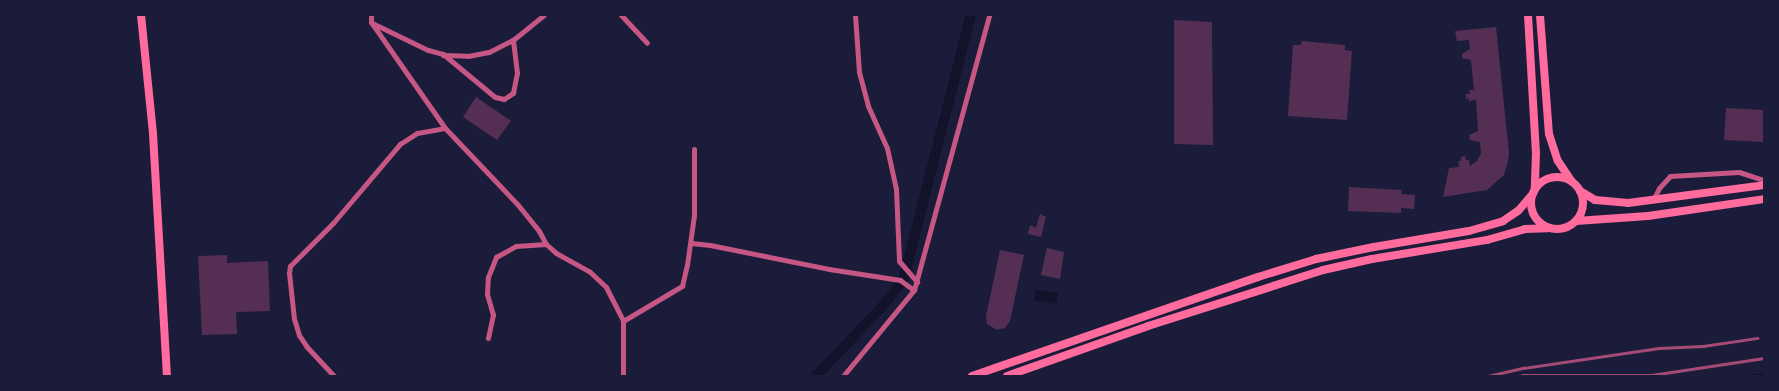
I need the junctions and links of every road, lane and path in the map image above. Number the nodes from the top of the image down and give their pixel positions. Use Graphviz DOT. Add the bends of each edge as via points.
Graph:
graph roads {
  1 [pos="141,15"];
  2 [pos="371,15"];
  3 [pos="544,15"];
  4 [pos="621,15"];
  5 [pos="855,15"];
  6 [pos="989,15"];
  7 [pos="1528,15"];
  8 [pos="1540,15"];
  9 [pos="371,22"];
  10 [pos="513,40"];
  11 [pos="647,43"];
  12 [pos="443,54"];
  13 [pos="445,128"];
  14 [pos="694,149"];
  15 [pos="1764,180"];
  16 [pos="1572,182"];
  17 [pos="1764,185"];
  18 [pos="1580,191"];
  19 [pos="1534,192"];
  20 [pos="1764,199"];
  21 [pos="1654,200"];
  22 [pos="1576,221"];
  23 [pos="1548,228"];
  24 [pos="691,243"];
  25 [pos="546,244"];
  26 [pos="917,282"];
  27 [pos="912,288"];
  28 [pos="623,321"];
  29 [pos="488,338"];
  30 [pos="166,376"];
  31 [pos="334,376"];
  32 [pos="623,376"];
  33 [pos="843,376"];
  34 [pos="972,376"];
  35 [pos="1007,376"];
  1 -- 30 [label="main road" via="153,134"];
  2 -- 9 [label="street"];
  3 -- 10 [label="street"];
  4 -- 11 [label="street"];
  5 -- 26 [label="street" via="859,72 868,106 887,148 896,189 899,261"];
  6 -- 26 [label="street"];
  7 -- 19 [label="main road" via="1536,153"];
  8 -- 16 [label="main road" via="1550,134 1558,162"];
  9 -- 12 [label="street"];
  9 -- 13 [label="street"];
  10 -- 12 [label="street" via="489,52 468,56"];
  10 -- 12 [label="street" via="517,73 513,93 504,99 495,97"];
  13 -- 25 [label="street" via="518,205"];
  13 -- 31 [label="street" via="417,133 400,144 290,266 294,318 299,335"];
  14 -- 24 [label="street"];
  15 -- 21 [label="street" via="1739,172 1670,176"];
  16 -- 18 [label="main road"];
  16 -- 19 [label="main road" via="1552,178 1545,180"];
  17 -- 21 [label="main road"];
  18 -- 21 [label="main road" via="1602,201"];
  18 -- 22 [label="main road" via="1583,206"];
  19 -- 23 [label="main road" via="1533,210"];
  19 -- 34 [label="main road" via="1518,211 1503,221 1469,231 1316,259"];
  20 -- 22 [label="main road" via="1648,216"];
  22 -- 23 [label="main road" via="1560,229"];
  23 -- 35 [label="main road" via="1525,229 1482,241 1323,270 1148,326"];
  24 -- 27 [label="street" via="900,280"];
  24 -- 28 [label="street" via="682,286"];
  25 -- 28 [label="street" via="590,272 606,287"];
  25 -- 29 [label="street" via="516,246 496,257 488,277 486,294 493,315"];
  26 -- 27 [label="street"];
  27 -- 33 [label="street"];
  28 -- 32 [label="street"];
}
